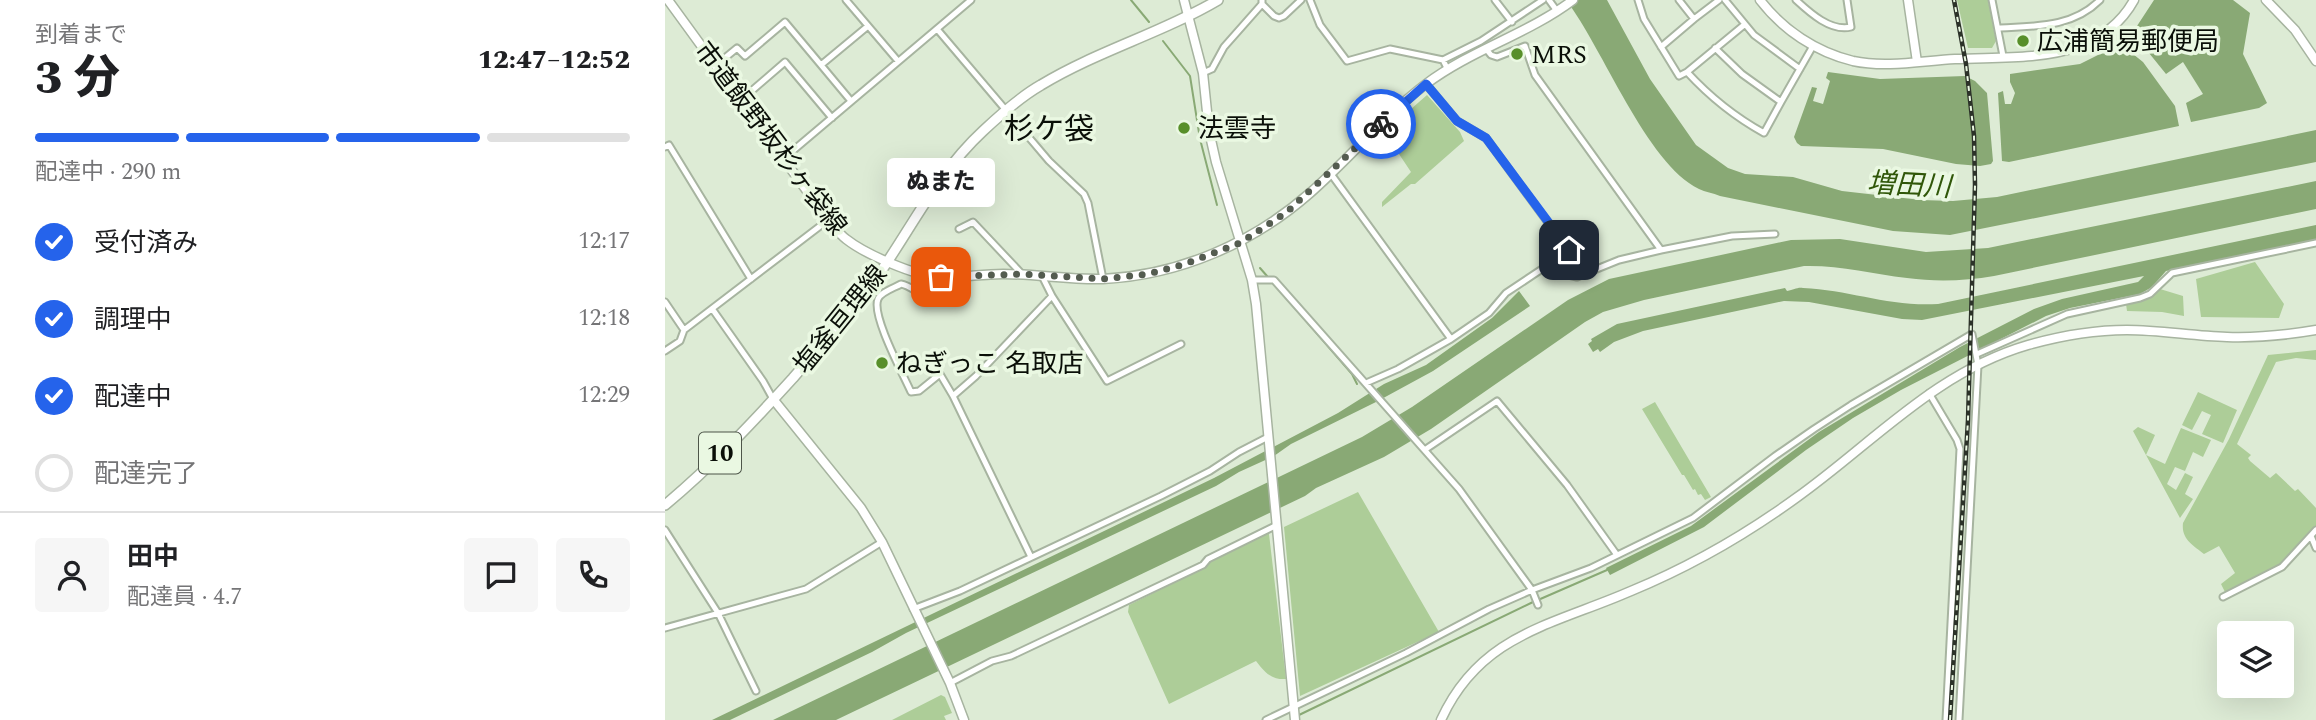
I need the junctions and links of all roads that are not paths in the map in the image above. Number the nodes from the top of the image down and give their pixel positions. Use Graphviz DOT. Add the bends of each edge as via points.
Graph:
graph roads {
  1 [pos="668,0"];
  2 [pos="846,0"];
  3 [pos="971,0"];
  4 [pos="1184,0"];
  5 [pos="1218,0"];
  6 [pos="1301,0"];
  7 [pos="1310,0"];
  8 [pos="1495,0"];
  9 [pos="1543,0"];
  10 [pos="1549,0"];
  11 [pos="1573,0"];
  12 [pos="1638,0"];
  13 [pos="1679,0"];
  14 [pos="1719,0"];
  15 [pos="1725,0"];
  16 [pos="1760,0"];
  17 [pos="1796,0"];
  18 [pos="1847,0"];
  19 [pos="1908,0"];
  20 [pos="1992,0"];
  21 [pos="2100,0"];
  22 [pos="2134,0"];
  23 [pos="2266,0"];
  24 [pos="1262,2"];
  25 [pos="1560,10"];
  26 [pos="1188,18"];
  27 [pos="1694,19"];
  28 [pos="1512,22"];
  29 [pos="1744,24"];
  30 [pos="868,26"];
  31 [pos="1998,28"];
  32 [pos="937,29"];
  33 [pos="1813,46"];
  34 [pos="1661,47"];
  35 [pos="1715,48"];
  36 [pos="1486,49"];
  37 [pos="2003,56"];
  38 [pos="1443,60"];
  39 [pos="898,61"];
  40 [pos="2316,61"];
  41 [pos="1917,62"];
  42 [pos="821,65"];
  43 [pos="715,66"];
  44 [pos="1800,69"];
  45 [pos="1448,70"];
  46 [pos="1687,72"];
  47 [pos="1203,74"];
  48 [pos="1426,84"];
  49 [pos="741,100"];
  50 [pos="851,101"];
  51 [pos="1781,102"];
  52 [pos="1006,110"];
  53 [pos="832,118"];
  54 [pos="665,147"];
  55 [pos="783,159"];
  56 [pos="1331,174"];
  57 [pos="828,220"];
  58 [pos="959,229"];
  59 [pos="1775,234"];
  60 [pos="1240,243"];
  61 [pos="2316,243"];
  62 [pos="1661,250"];
  63 [pos="888,261"];
  64 [pos="1585,273"];
  65 [pos="1021,274"];
  66 [pos="1042,276"];
  67 [pos="941,277"];
  68 [pos="751,279"];
  69 [pos="1103,279"];
  70 [pos="1252,280"];
  71 [pos="1052,296"];
  72 [pos="665,302"];
  73 [pos="713,310"];
  74 [pos="684,330"];
  75 [pos="2316,330"];
  76 [pos="1451,339"];
  77 [pos="1181,344"];
  78 [pos="665,351"];
  79 [pos="1977,353"];
  80 [pos="1979,365"];
  81 [pos="1367,384"];
  82 [pos="1929,393"];
  83 [pos="953,396"];
  84 [pos="773,399"];
  85 [pos="1268,439"];
  86 [pos="1426,449"];
  87 [pos="666,503"];
  88 [pos="1277,525"];
  89 [pos="665,530"];
  90 [pos="2316,530"];
  91 [pos="2311,536"];
  92 [pos="882,542"];
  93 [pos="2316,548"];
  94 [pos="1617,555"];
  95 [pos="1031,557"];
  96 [pos="1533,591"];
  97 [pos="2223,597"];
  98 [pos="1538,605"];
  99 [pos="914,610"];
  100 [pos="718,613"];
  101 [pos="665,628"];
  102 [pos="948,679"];
  103 [pos="756,691"];
  104 [pos="1294,707"];
  105 [pos="964,720"];
  106 [pos="1266,720"];
  107 [pos="1295,720"];
  108 [pos="1441,720"];
  109 [pos="1946,720"];
  110 [pos="1959,720"];
  1 -- 43 [label="street, 市道飯野坂杉ヶ袋線"];
  2 -- 30 [label="street"];
  3 -- 32 [label="street"];
  4 -- 26 [label="street"];
  5 -- 26 [label="main road, 塩釜亘理線 / 10"];
  6 -- 24 [label="street" via="1279,18"];
  7 -- 38 [label="street" via="1320,25 1347,61 1390,49"];
  8 -- 28 [label="street"];
  9 -- 28 [label="street"];
  10 -- 25 [label="street"];
  11 -- 25 [label="street, 市道飯野坂杉ヶ袋線"];
  12 -- 34 [label="street"];
  13 -- 27 [label="street"];
  14 -- 27 [label="street"];
  15 -- 29 [label="street"];
  16 -- 33 [label="street" via="1781,23"];
  17 -- 18 [label="street" via="1840,29 1851,27"];
  19 -- 41 [label="street"];
  20 -- 31 [label="street"];
  21 -- 31 [label="street" via="2070,21"];
  22 -- 37 [label="street" via="2112,28 2086,44 2059,52"];
  23 -- 40 [label="street"];
  24 -- 47 [label="street" via="1224,47 1212,69"];
  25 -- 36 [label="street, 市道飯野坂杉ヶ袋線"];
  26 -- 47 [label="street"];
  26 -- 52 [label="main road, 塩釜亘理線 / 10" via="1065,72"];
  27 -- 34 [label="street"];
  28 -- 38 [label="street"];
  29 -- 35 [label="street"];
  29 -- 44 [label="street"];
  30 -- 39 [label="street"];
  30 -- 42 [label="street"];
  31 -- 37 [label="street"];
  32 -- 39 [label="street"];
  32 -- 52 [label="street"];
  33 -- 41 [label="street" via="1860,62"];
  33 -- 44 [label="street"];
  34 -- 46 [label="street" via="1679,76"];
  35 -- 46 [label="street"];
  35 -- 51 [label="street"];
  36 -- 45 [label="street, 市道飯野坂杉ヶ袋線"];
  36 -- 62 [label="street" via="1497,57 1525,46 1535,75"];
  37 -- 41 [label="street"];
  38 -- 45 [label="street"];
  39 -- 50 [label="street"];
  42 -- 43 [label="street" via="785,22 745,56 737,48"];
  42 -- 50 [label="street"];
  43 -- 49 [label="street, 市道飯野坂杉ヶ袋線"];
  44 -- 51 [label="street"];
  45 -- 48 [label="street, 市道飯野坂杉ヶ袋線"];
  46 -- 51 [label="street" via="1719,103 1764,133"];
  47 -- 60 [label="street" via="1209,131"];
  48 -- 56 [label="street, 市道飯野坂杉ヶ袋線"];
  48 -- 64 [label="street" via="1457,121 1486,138"];
  49 -- 53 [label="street" via="785,62"];
  49 -- 55 [label="street, 市道飯野坂杉ヶ袋線"];
  50 -- 53 [label="street"];
  52 -- 63 [label="main road, 塩釜亘理線 / 10" via="955,161"];
  52 -- 69 [label="street" via="1084,194"];
  53 -- 55 [label="street"];
  54 -- 68 [label="street" via="669,145"];
  55 -- 57 [label="street, 市道飯野坂杉ヶ袋線"];
  56 -- 60 [label="street, 市道飯野坂杉ヶ袋線" via="1287,212"];
  56 -- 76 [label="street"];
  57 -- 63 [label="street, 市道飯野坂杉ヶ袋線" via="845,239"];
  57 -- 68 [label="street"];
  58 -- 65 [label="street" via="974,222"];
  59 -- 62 [label="street" via="1732,236"];
  60 -- 69 [label="street, 市道飯野坂杉ヶ袋線" via="1148,274"];
  60 -- 70 [label="street"];
  61 -- 79 [label="street" via="2172,273 2150,294 2067,314"];
  62 -- 64 [label="street"];
  63 -- 67 [label="street, 市道飯野坂杉ヶ袋線"];
  63 -- 84 [label="main road, 塩釜亘理線 / 10" via="856,306"];
  64 -- 76 [label="street" via="1577,276 1542,269"];
  65 -- 66 [label="street, 市道飯野坂杉ヶ袋線"];
  65 -- 67 [label="street, 市道飯野坂杉ヶ袋線"];
  66 -- 69 [label="street, 市道飯野坂杉ヶ袋線"];
  66 -- 71 [label="street"];
  67 -- 83 [label="street" via="939,288 930,296 901,284 880,295 878,317 911,392 940,374"];
  68 -- 73 [label="street"];
  70 -- 81 [label="street" via="1274,280"];
  70 -- 85 [label="street"];
  71 -- 77 [label="street" via="1107,381"];
  71 -- 83 [label="street"];
  72 -- 74 [label="street"];
  73 -- 74 [label="street"];
  73 -- 84 [label="street"];
  74 -- 78 [label="street" via="680,341"];
  75 -- 80 [label="street" via="2261,337 2098,331 2028,345"];
  76 -- 81 [label="street"];
  79 -- 80 [label="street"];
  79 -- 94 [label="street" via="1972,334 1851,405 1693,518"];
  80 -- 82 [label="street"];
  80 -- 110 [label="street"];
  81 -- 86 [label="street"];
  82 -- 108 [label="street" via="1748,531 1672,573 1503,646 1471,672"];
  82 -- 109 [label="street" via="1960,449"];
  83 -- 95 [label="street"];
  84 -- 87 [label="main road, 塩釜亘理線 / 10"];
  84 -- 92 [label="street" via="861,508"];
  85 -- 88 [label="street"];
  85 -- 95 [label="street"];
  86 -- 94 [label="street" via="1497,401 1567,485"];
  86 -- 96 [label="street"];
  88 -- 102 [label="street" via="1011,656"];
  88 -- 104 [label="street"];
  89 -- 100 [label="street"];
  90 -- 91 [label="street"];
  91 -- 93 [label="street"];
  91 -- 97 [label="street" via="2282,567"];
  92 -- 99 [label="street"];
  92 -- 100 [label="street" via="806,589"];
  94 -- 96 [label="street"];
  95 -- 99 [label="street"];
  96 -- 98 [label="street"];
  96 -- 104 [label="street"];
  99 -- 102 [label="street"];
  100 -- 101 [label="street"];
  100 -- 103 [label="street"];
  102 -- 105 [label="street"];
  104 -- 106 [label="street"];
  104 -- 107 [label="street"];
}
